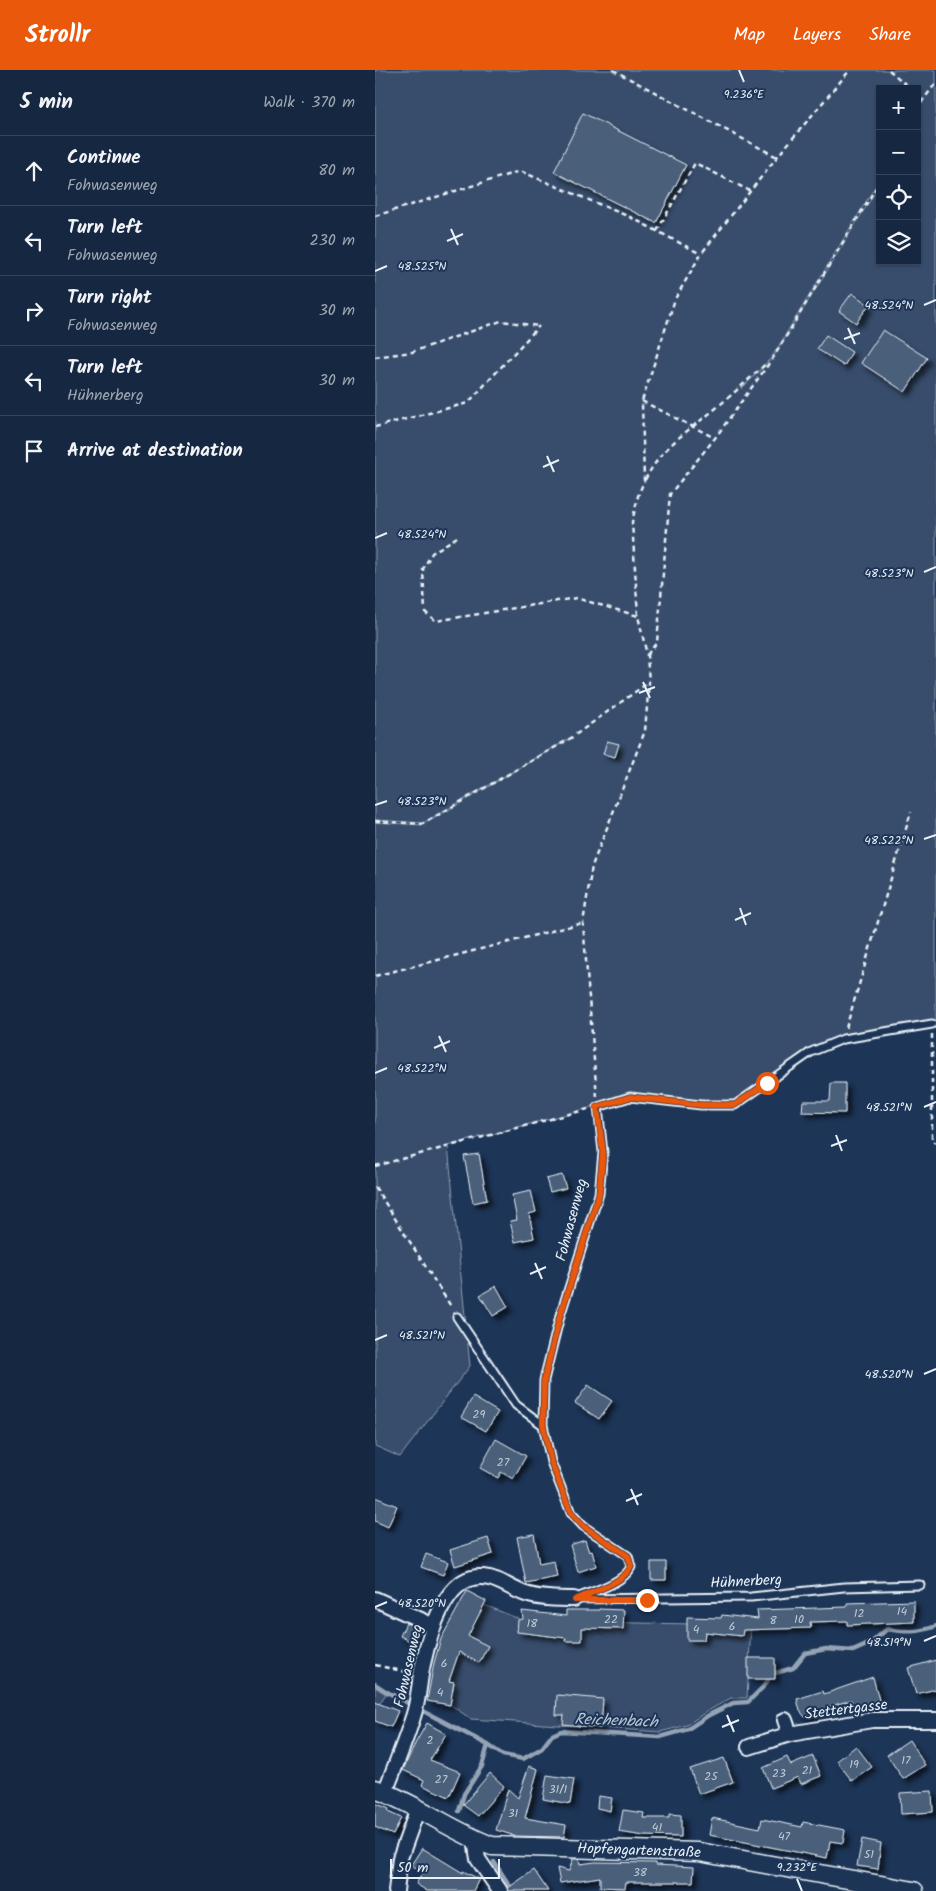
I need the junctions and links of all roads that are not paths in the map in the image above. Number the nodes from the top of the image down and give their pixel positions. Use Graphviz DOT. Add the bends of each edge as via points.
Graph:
graph roads {
  1 [pos="932,1024"];
  2 [pos="457,1317"];
  3 [pos="543,1424"];
  4 [pos="920,1586"];
  5 [pos="375,1599"];
  6 [pos="575,1600"];
  7 [pos="434,1626"];
  8 [pos="785,1720"];
  9 [pos="936,1720"];
  10 [pos="789,1734"];
  11 [pos="749,1747"];
  12 [pos="380,1790"];
  13 [pos="418,1808"];
  14 [pos="475,1840"];
  15 [pos="396,1891"];
  16 [pos="500,1891"];
  17 [pos="913,1891"];
  1 -- 3 [label="lane, Fohwasenweg" via="843,1039 811,1052 735,1105 701,1105 630,1097 597,1107 603,1152 599,1194 560,1316 544,1380"];
  2 -- 3 [label="lane" via="516,1405"];
  3 -- 6 [label="lane, Fohwasenweg" via="551,1462 571,1513 583,1526 628,1556 631,1566 619,1580"];
  4 -- 6 [label="lane, Hühnerberg" via="844,1587 751,1597"];
  5 -- 7 [label="street"];
  6 -- 7 [label="street, Fohwasenweg" via="528,1595 483,1576 467,1579 447,1595"];
  7 -- 12 [label="street, Fohwasenweg" via="415,1710"];
  8 -- 10 [label="street, Stettertgasse"];
  9 -- 10 [label="street, Stettertgasse" via="872,1720"];
  10 -- 11 [label="street, Stettertgasse"];
  12 -- 13 [label="street, Hopfengartenstraße"];
  13 -- 14 [label="street, Hopfengartenstraße"];
  13 -- 15 [label="street" via="400,1858"];
  14 -- 16 [label="street" via="478,1860"];
  14 -- 17 [label="street, Hopfengartenstraße" via="492,1846 699,1852"];
}
